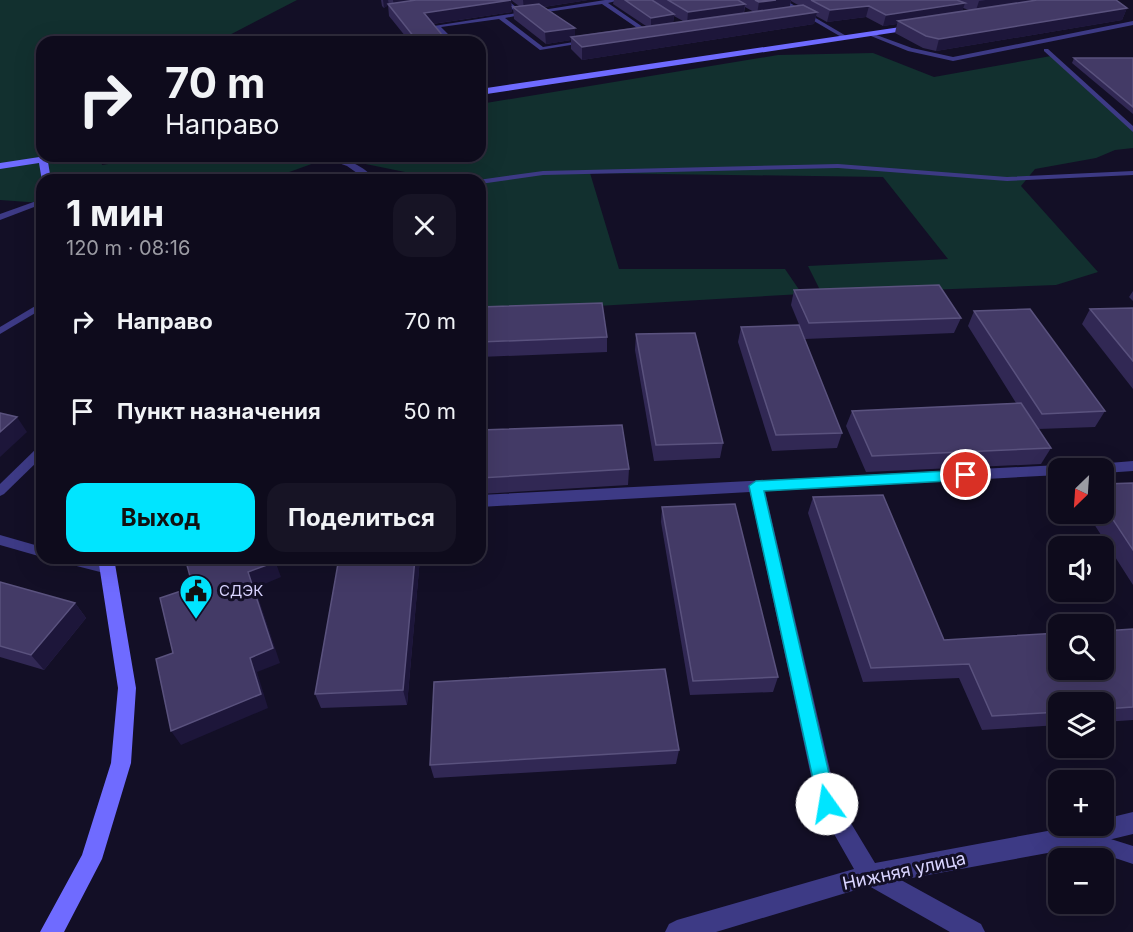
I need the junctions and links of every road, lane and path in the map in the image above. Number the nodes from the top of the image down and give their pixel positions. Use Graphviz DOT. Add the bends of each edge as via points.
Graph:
graph roads {
  1 [pos="504,0"];
  2 [pos="617,0"];
  3 [pos="781,0"];
  4 [pos="603,2"];
  5 [pos="541,11"];
  6 [pos="803,12"];
  7 [pos="791,13"];
  8 [pos="522,14"];
  9 [pos="500,17"];
  10 [pos="550,17"];
  11 [pos="1133,22"];
  12 [pos="922,26"];
  13 [pos="657,31"];
  14 [pos="648,33"];
  15 [pos="638,34"];
  16 [pos="869,34"];
  17 [pos="447,36"];
  18 [pos="577,36"];
  19 [pos="845,37"];
  20 [pos="597,40"];
  21 [pos="586,42"];
  22 [pos="1046,50"];
  23 [pos="486,91"];
  24 [pos="1133,130"];
  25 [pos="36,161"];
  26 [pos="345,162"];
  27 [pos="0,166"];
  28 [pos="1133,173"];
  29 [pos="366,174"];
  30 [pos="486,181"];
  31 [pos="36,203"];
  32 [pos="0,217"];
  33 [pos="36,309"];
  34 [pos="0,331"];
  35 [pos="36,456"];
  36 [pos="1133,466"];
  37 [pos="1114,467"];
  38 [pos="1048,471"];
  39 [pos="756,486"];
  40 [pos="0,491"];
  41 [pos="486,501"];
  42 [pos="0,540"];
  43 [pos="36,550"];
  44 [pos="107,564"];
  45 [pos="1133,823"];
  46 [pos="1075,837"];
  47 [pos="1133,855"];
  48 [pos="870,875"];
  49 [pos="52,932"];
  50 [pos="677,932"];
  51 [pos="973,932"];
  1 -- 8 [label="lane"];
  2 -- 4 [label="lane"];
  3 -- 6 [label="lane"];
  4 -- 5 [label="lane"];
  4 -- 14 [label="lane"];
  5 -- 8 [label="lane"];
  5 -- 10 [label="lane"];
  6 -- 7 [label="lane"];
  6 -- 19 [label="lane"];
  8 -- 9 [label="lane"];
  9 -- 17 [label="lane" via="437,26"];
  9 -- 21 [label="lane" via="542,49"];
  11 -- 16 [label="lane" via="953,59 910,50"];
  12 -- 16 [label="street"];
  13 -- 14 [label="lane"];
  14 -- 15 [label="lane"];
  16 -- 19 [label="street"];
  18 -- 21 [label="lane"];
  19 -- 23 [label="street"];
  20 -- 21 [label="lane"];
  22 -- 24 [label="lane"];
  25 -- 27 [label="street"];
  26 -- 29 [label="lane"];
  28 -- 30 [label="lane" via="1007,179 826,166 543,172"];
  31 -- 32 [label="lane"];
  33 -- 34 [label="lane"];
  35 -- 40 [label="lane"];
  36 -- 37 [label="street"];
  38 -- 39 [label="street"];
  39 -- 41 [label="street"];
  39 -- 48 [label="street" via="827,804"];
  42 -- 43 [label="lane"];
  44 -- 49 [label="street" via="127,688 121,763 91,859"];
  45 -- 46 [label="street, Нижняя улица"];
  46 -- 47 [label="lane"];
  46 -- 48 [label="street, Нижняя улица"];
  48 -- 50 [label="street, Нижняя улица"];
  48 -- 51 [label="street"];
}
